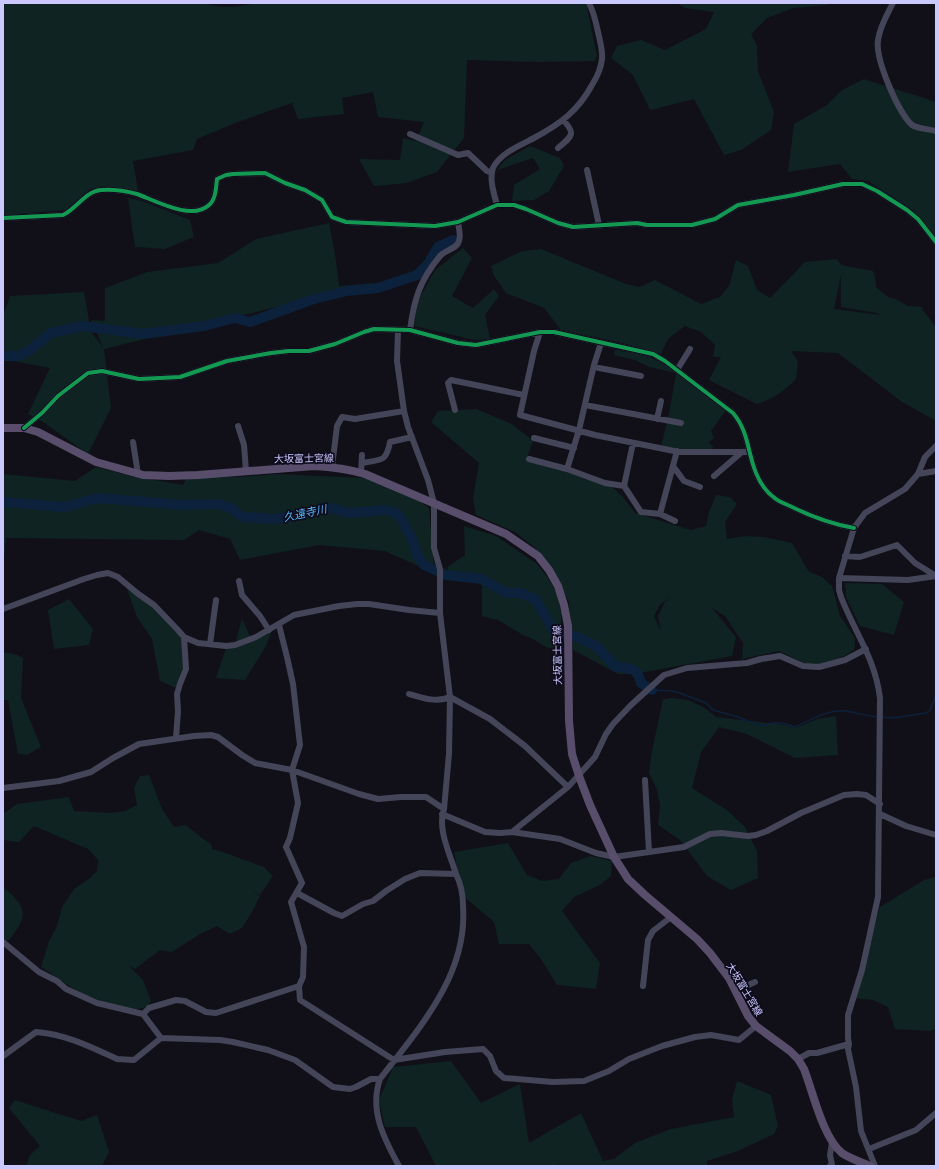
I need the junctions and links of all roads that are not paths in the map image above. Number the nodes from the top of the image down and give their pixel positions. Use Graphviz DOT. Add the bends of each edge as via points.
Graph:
graph roads {
  1 [pos="589,3"];
  2 [pos="893,3"];
  3 [pos="563,120"];
  4 [pos="936,131"];
  5 [pos="410,134"];
  6 [pos="558,148"];
  7 [pos="587,170"];
  8 [pos="492,173"];
  9 [pos="497,204"];
  10 [pos="3,218"];
  11 [pos="458,222"];
  12 [pos="599,225"];
  13 [pos="936,242"];
  14 [pos="398,330"];
  15 [pos="410,330"];
  16 [pos="540,332"];
  17 [pos="601,343"];
  18 [pos="690,349"];
  19 [pos="594,367"];
  20 [pos="677,370"];
  21 [pos="641,376"];
  22 [pos="524,395"];
  23 [pos="661,401"];
  24 [pos="585,405"];
  25 [pos="404,410"];
  26 [pos="455,410"];
  27 [pos="657,419"];
  28 [pos="681,423"];
  29 [pos="238,426"];
  30 [pos="3,428"];
  31 [pos="24,428"];
  32 [pos="579,430"];
  33 [pos="412,437"];
  34 [pos="534,438"];
  35 [pos="133,442"];
  36 [pos="633,443"];
  37 [pos="936,446"];
  38 [pos="574,448"];
  39 [pos="677,451"];
  40 [pos="742,452"];
  41 [pos="749,452"];
  42 [pos="362,456"];
  43 [pos="529,459"];
  44 [pos="363,463"];
  45 [pos="673,466"];
  46 [pos="332,467"];
  47 [pos="567,469"];
  48 [pos="246,471"];
  49 [pos="936,471"];
  50 [pos="361,473"];
  51 [pos="138,474"];
  52 [pos="918,474"];
  53 [pos="714,476"];
  54 [pos="624,486"];
  55 [pos="700,487"];
  56 [pos="434,503"];
  57 [pos="660,514"];
  58 [pos="675,521"];
  59 [pos="854,528"];
  60 [pos="845,556"];
  61 [pos="936,576"];
  62 [pos="839,578"];
  63 [pos="239,581"];
  64 [pos="216,600"];
  65 [pos="3,609"];
  66 [pos="440,613"];
  67 [pos="279,625"];
  68 [pos="269,630"];
  69 [pos="184,637"];
  70 [pos="210,644"];
  71 [pos="866,649"];
  72 [pos="408,694"];
  73 [pos="450,697"];
  74 [pos="176,738"];
  75 [pos="292,770"];
  76 [pos="579,776"];
  77 [pos="645,780"];
  78 [pos="568,787"];
  79 [pos="3,788"];
  80 [pos="880,804"];
  81 [pos="443,811"];
  82 [pos="880,814"];
  83 [pos="512,832"];
  84 [pos="936,835"];
  85 [pos="649,852"];
  86 [pos="614,856"];
  87 [pos="456,874"];
  88 [pos="297,893"];
  89 [pos="671,917"];
  90 [pos="3,942"];
  91 [pos="755,982"];
  92 [pos="299,986"];
  93 [pos="642,986"];
  94 [pos="735,991"];
  95 [pos="143,1014"];
  96 [pos="756,1026"];
  97 [pos="162,1038"];
  98 [pos="849,1044"];
  99 [pos="3,1056"];
  100 [pos="394,1060"];
  101 [pos="798,1060"];
  102 [pos="380,1079"];
  103 [pos="936,1113"];
  104 [pos="832,1143"];
  105 [pos="869,1149"];
  106 [pos="399,1166"];
  107 [pos="830,1166"];
  108 [pos="870,1166"];
  109 [pos="875,1166"];
  1 -- 3 [label="street" via="594,13 602,50 600,70 586,96"];
  2 -- 4 [label="street" via="882,25 878,52 894,99 904,116 914,126"];
  3 -- 6 [label="street" via="570,128 571,134"];
  3 -- 8 [label="street" via="511,151 494,167"];
  5 -- 8 [label="street" via="458,155 468,153"];
  7 -- 12 [label="street"];
  8 -- 9 [label="street"];
  9 -- 11 [label="street"];
  9 -- 12 [label="street" via="514,205 573,227"];
  10 -- 11 [label="street" via="63,215 99,190 123,191 181,210 194,211 202,209 212,201 218,179 226,175 265,172 322,200 332,217 346,222 434,226"];
  11 -- 15 [label="street" via="460,240 457,245 441,255 418,290"];
  12 -- 13 [label="street" via="692,225 715,219 738,205 843,184 862,184 908,210"];
  14 -- 15 [label="street"];
  14 -- 25 [label="street" via="396,361"];
  14 -- 31 [label="street" via="374,329 309,351 271,353 227,362 180,377 139,379 102,372 88,373 58,396"];
  15 -- 16 [label="street" via="458,343 476,345"];
  16 -- 17 [label="street" via="554,332"];
  16 -- 22 [label="street"];
  17 -- 19 [label="street"];
  17 -- 20 [label="street" via="653,354"];
  18 -- 20 [label="street"];
  19 -- 21 [label="street"];
  19 -- 24 [label="street"];
  20 -- 41 [label="street" via="741,422"];
  22 -- 26 [label="street" via="451,380 448,383"];
  22 -- 32 [label="street" via="520,415"];
  23 -- 27 [label="street"];
  24 -- 27 [label="street"];
  24 -- 32 [label="street"];
  25 -- 33 [label="street"];
  25 -- 46 [label="street" via="355,418 342,417 337,426"];
  27 -- 28 [label="street"];
  29 -- 48 [label="street" via="244,445"];
  30 -- 31 [label="main road, 大坂富士宮線"];
  31 -- 51 [label="main road, 大坂富士宮線" via="38,432 96,462"];
  32 -- 36 [label="street"];
  32 -- 38 [label="street"];
  33 -- 44 [label="street" via="390,442 387,455 382,460"];
  33 -- 56 [label="street"];
  34 -- 38 [label="street"];
  35 -- 51 [label="street"];
  36 -- 39 [label="street"];
  36 -- 54 [label="street"];
  37 -- 52 [label="street" via="925,457"];
  38 -- 47 [label="street"];
  39 -- 40 [label="street"];
  39 -- 45 [label="street"];
  40 -- 41 [label="street"];
  40 -- 53 [label="street"];
  41 -- 59 [label="street" via="756,474 765,489 776,499 819,519"];
  42 -- 44 [label="street"];
  43 -- 47 [label="street"];
  44 -- 50 [label="street"];
  45 -- 55 [label="street" via="684,481"];
  45 -- 57 [label="street"];
  46 -- 48 [label="main road, 大坂富士宮線"];
  46 -- 50 [label="main road, 大坂富士宮線"];
  47 -- 54 [label="street"];
  48 -- 51 [label="main road, 大坂富士宮線" via="169,476"];
  49 -- 52 [label="street"];
  50 -- 56 [label="main road, 大坂富士宮線"];
  52 -- 59 [label="street" via="905,489 865,512"];
  54 -- 57 [label="street" via="641,512"];
  56 -- 66 [label="street" via="434,548 440,573"];
  56 -- 76 [label="main road, 大坂富士宮線" via="506,534 525,546 538,556 558,586 568,626 568,722 572,754"];
  57 -- 58 [label="street"];
  59 -- 60 [label="street"];
  60 -- 61 [label="street" via="860,557 897,545 915,563"];
  60 -- 62 [label="street"];
  61 -- 62 [label="street" via="908,580"];
  62 -- 71 [label="street" via="839,590 843,601"];
  63 -- 68 [label="street" via="242,595"];
  64 -- 70 [label="street"];
  65 -- 69 [label="street" via="84,579 108,573 118,577 154,604"];
  66 -- 67 [label="street" via="357,604 294,615"];
  66 -- 73 [label="street"];
  67 -- 68 [label="street"];
  67 -- 75 [label="street" via="288,657 299,728 300,745"];
  68 -- 70 [label="street" via="235,645"];
  69 -- 70 [label="street"];
  69 -- 74 [label="street" via="186,669 177,694"];
  71 -- 76 [label="street" via="845,660 819,667 802,666 780,656 747,663 687,668 664,675 613,724 595,757"];
  71 -- 80 [label="street" via="879,686"];
  72 -- 73 [label="street" via="426,699"];
  73 -- 78 [label="street" via="490,719 525,746"];
  73 -- 81 [label="street" via="449,754"];
  74 -- 75 [label="street" via="211,735 218,737 255,763"];
  74 -- 79 [label="street" via="139,744 91,772 59,780"];
  75 -- 81 [label="street" via="378,800 426,797"];
  75 -- 88 [label="street" via="298,803 286,848 302,883"];
  76 -- 78 [label="street"];
  76 -- 86 [label="main road, 大坂富士宮線"];
  77 -- 85 [label="street"];
  78 -- 83 [label="street"];
  80 -- 82 [label="street"];
  80 -- 85 [label="street" via="866,795 844,795 756,835 710,834 684,847"];
  81 -- 83 [label="street" via="485,832"];
  81 -- 87 [label="street" via="444,832"];
  82 -- 84 [label="street" via="906,826"];
  82 -- 98 [label="street" via="878,897 862,970 848,1015"];
  83 -- 86 [label="street" via="560,839 596,853"];
  85 -- 86 [label="street"];
  86 -- 89 [label="main road, 大坂富士宮線" via="628,879"];
  87 -- 88 [label="street" via="420,873 342,916"];
  87 -- 100 [label="street" via="462,895 464,920 455,965 440,998"];
  88 -- 92 [label="street" via="291,902 304,947 303,976"];
  89 -- 93 [label="street" via="653,931 648,940"];
  89 -- 94 [label="main road, 大坂富士宮線" via="710,953"];
  90 -- 95 [label="street" via="39,972 66,989 97,1004"];
  91 -- 94 [label="street"];
  92 -- 95 [label="street" via="216,1012 206,1012 185,1001 176,1000 149,1008"];
  92 -- 100 [label="street" via="300,1000"];
  94 -- 96 [label="main road, 大坂富士宮線"];
  95 -- 97 [label="street"];
  96 -- 100 [label="street" via="739,1040 711,1035 662,1046 584,1081 553,1082 504,1078 496,1071 490,1056 483,1048"];
  96 -- 101 [label="main road, 大坂富士宮線"];
  97 -- 99 [label="street" via="134,1060 124,1060 81,1042 47,1032 36,1032"];
  97 -- 102 [label="street" via="220,1040 268,1050 295,1060 333,1087 356,1087 371,1079"];
  98 -- 101 [label="street" via="808,1053"];
  98 -- 105 [label="street" via="861,1131"];
  100 -- 102 [label="street"];
  101 -- 104 [label="main road, 大坂富士宮線" via="804,1069"];
  102 -- 106 [label="street" via="376,1099 379,1124"];
  103 -- 105 [label="street" via="916,1130"];
  104 -- 107 [label="street"];
  104 -- 108 [label="main road, 大坂富士宮線" via="849,1158"];
  105 -- 109 [label="street"];
}
